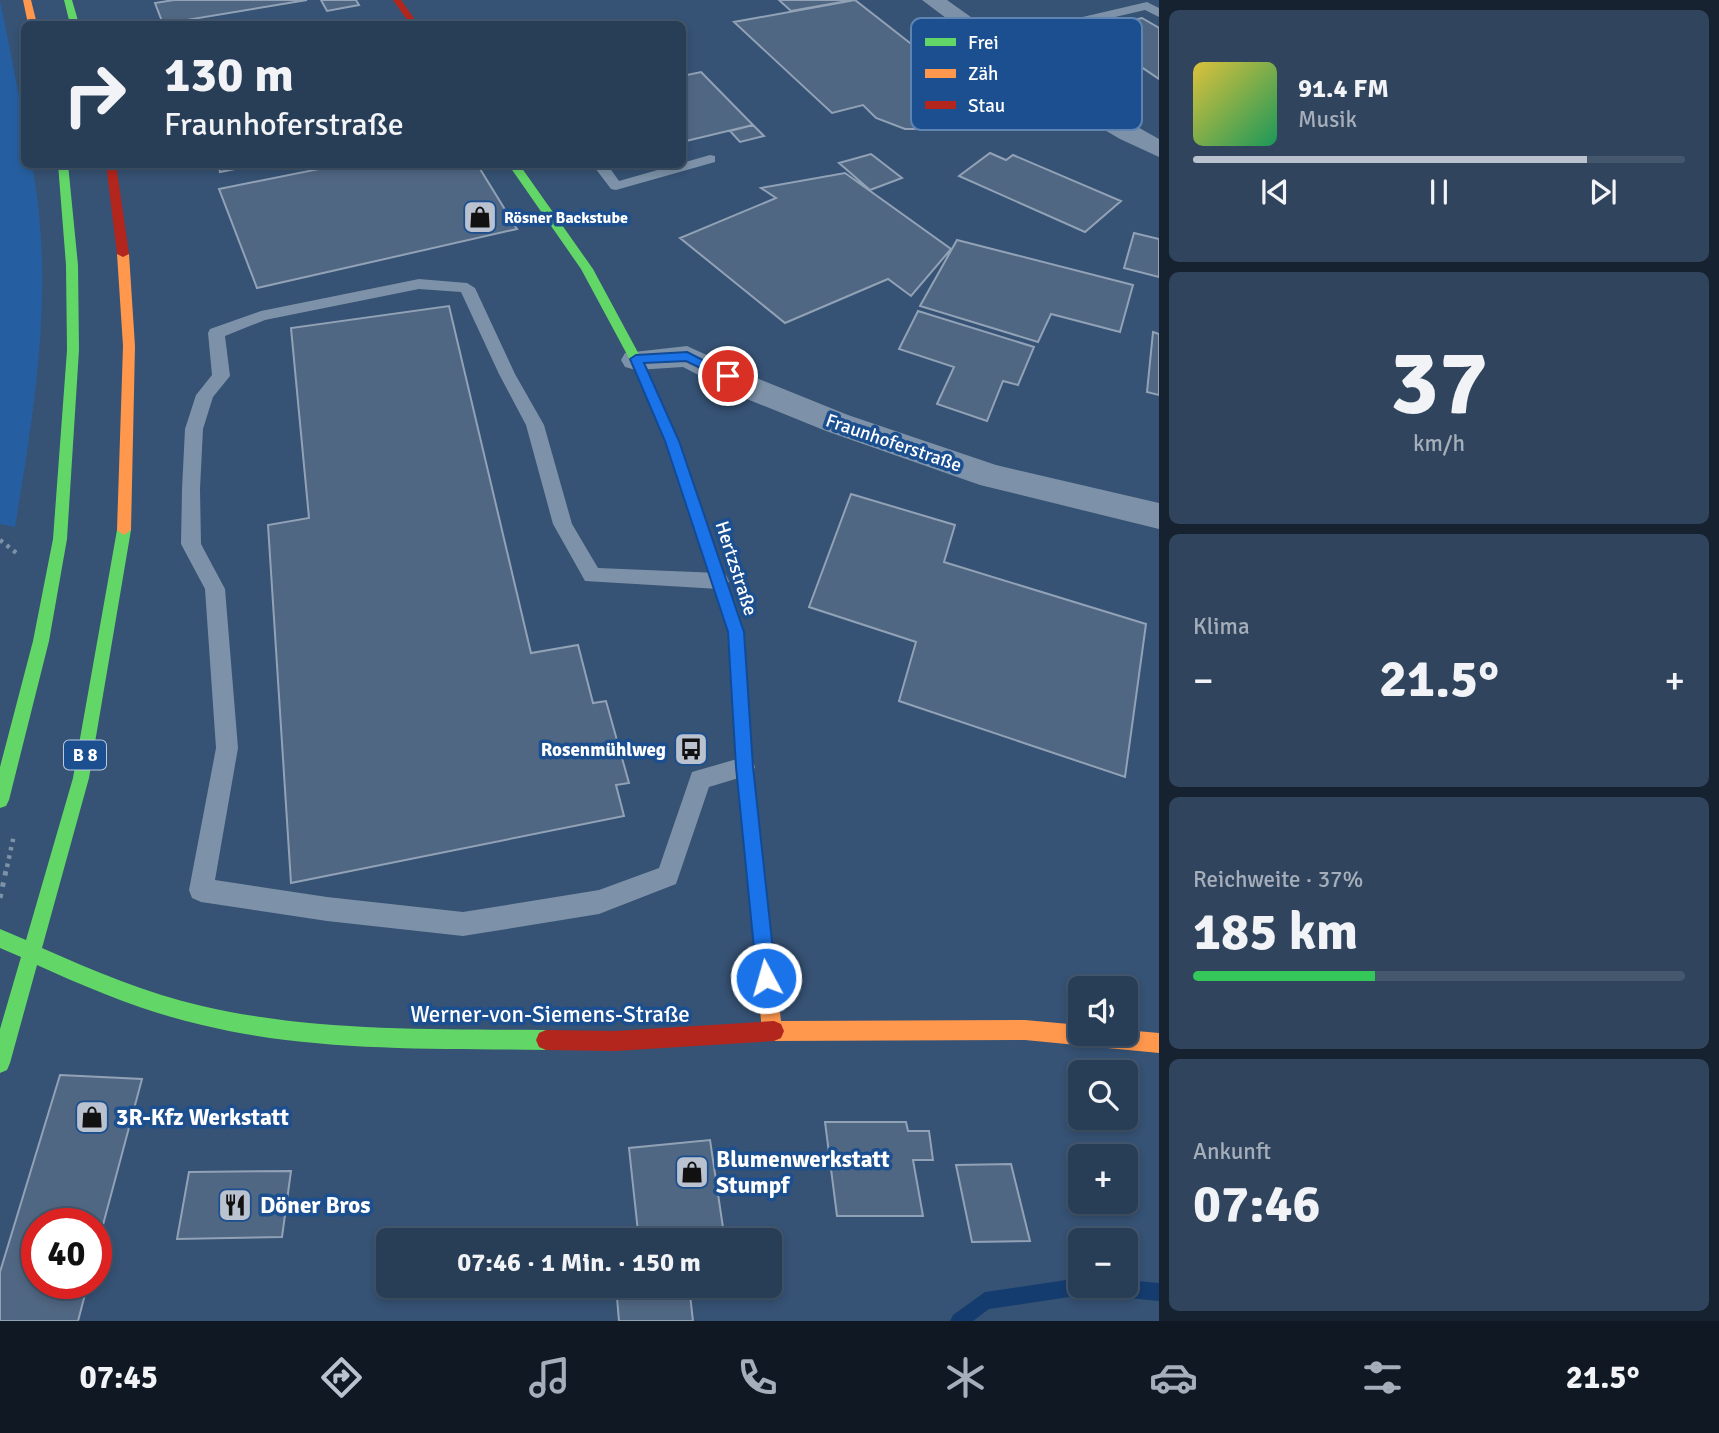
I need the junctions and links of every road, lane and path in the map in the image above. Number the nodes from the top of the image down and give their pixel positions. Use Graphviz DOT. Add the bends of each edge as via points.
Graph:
graph roads {
  1 [pos="27,0"];
  2 [pos="68,0"];
  3 [pos="397,0"];
  4 [pos="933,0"];
  5 [pos="1159,13"];
  6 [pos="958,18"];
  7 [pos="1095,18"];
  8 [pos="32,21"];
  9 [pos="74,21"];
  10 [pos="412,21"];
  11 [pos="1119,130"];
  12 [pos="1159,149"];
  13 [pos="710,159"];
  14 [pos="686,166"];
  15 [pos="63,168"];
  16 [pos="112,168"];
  17 [pos="516,168"];
  18 [pos="602,168"];
  19 [pos="679,168"];
  20 [pos="636,359"];
  21 [pos="1159,516"];
  22 [pos="0,540"];
  23 [pos="12,548"];
  24 [pos="719,581"];
  25 [pos="744,767"];
  26 [pos="0,800"];
  27 [pos="0,938"];
  28 [pos="772,1031"];
  29 [pos="1159,1042"];
  30 [pos="0,1063"];
  1 -- 8 [label="main road"];
  2 -- 9 [label="main road"];
  3 -- 10 [label="main road"];
  4 -- 6 [label="street"];
  5 -- 7 [label="lane" via="1147,6"];
  11 -- 12 [label="street"];
  13 -- 14 [label="lane"];
  15 -- 26 [label="main road" via="74,350 60,539 41,641"];
  16 -- 30 [label="main road, B 8" via="129,333 124,530 81,778"];
  17 -- 20 [label="main road, Hertzstraße" via="587,269"];
  18 -- 19 [label="lane" via="616,186"];
  20 -- 21 [label="street, Fraunhoferstraße" via="687,356 825,418 953,462"];
  20 -- 24 [label="main road, Hertzstraße" via="672,441"];
  22 -- 23 [label="path"];
  24 -- 25 [label="main road, Hertzstraße" via="736,632"];
  24 -- 25 [label="lane" via="592,576 563,524 535,425 467,288 419,284 261,316 216,333 220,376 205,395 194,429 191,544 215,589 227,748 201,890 463,924 599,902 668,876 700,779"];
  25 -- 28 [label="main road, Hertzstraße"];
  27 -- 28 [label="main road, Werner-von-Siemens-Straße" via="88,979 202,1016 336,1037 615,1041"];
  28 -- 29 [label="main road, Werner-von-Siemens-Straße" via="1025,1030"];
}
